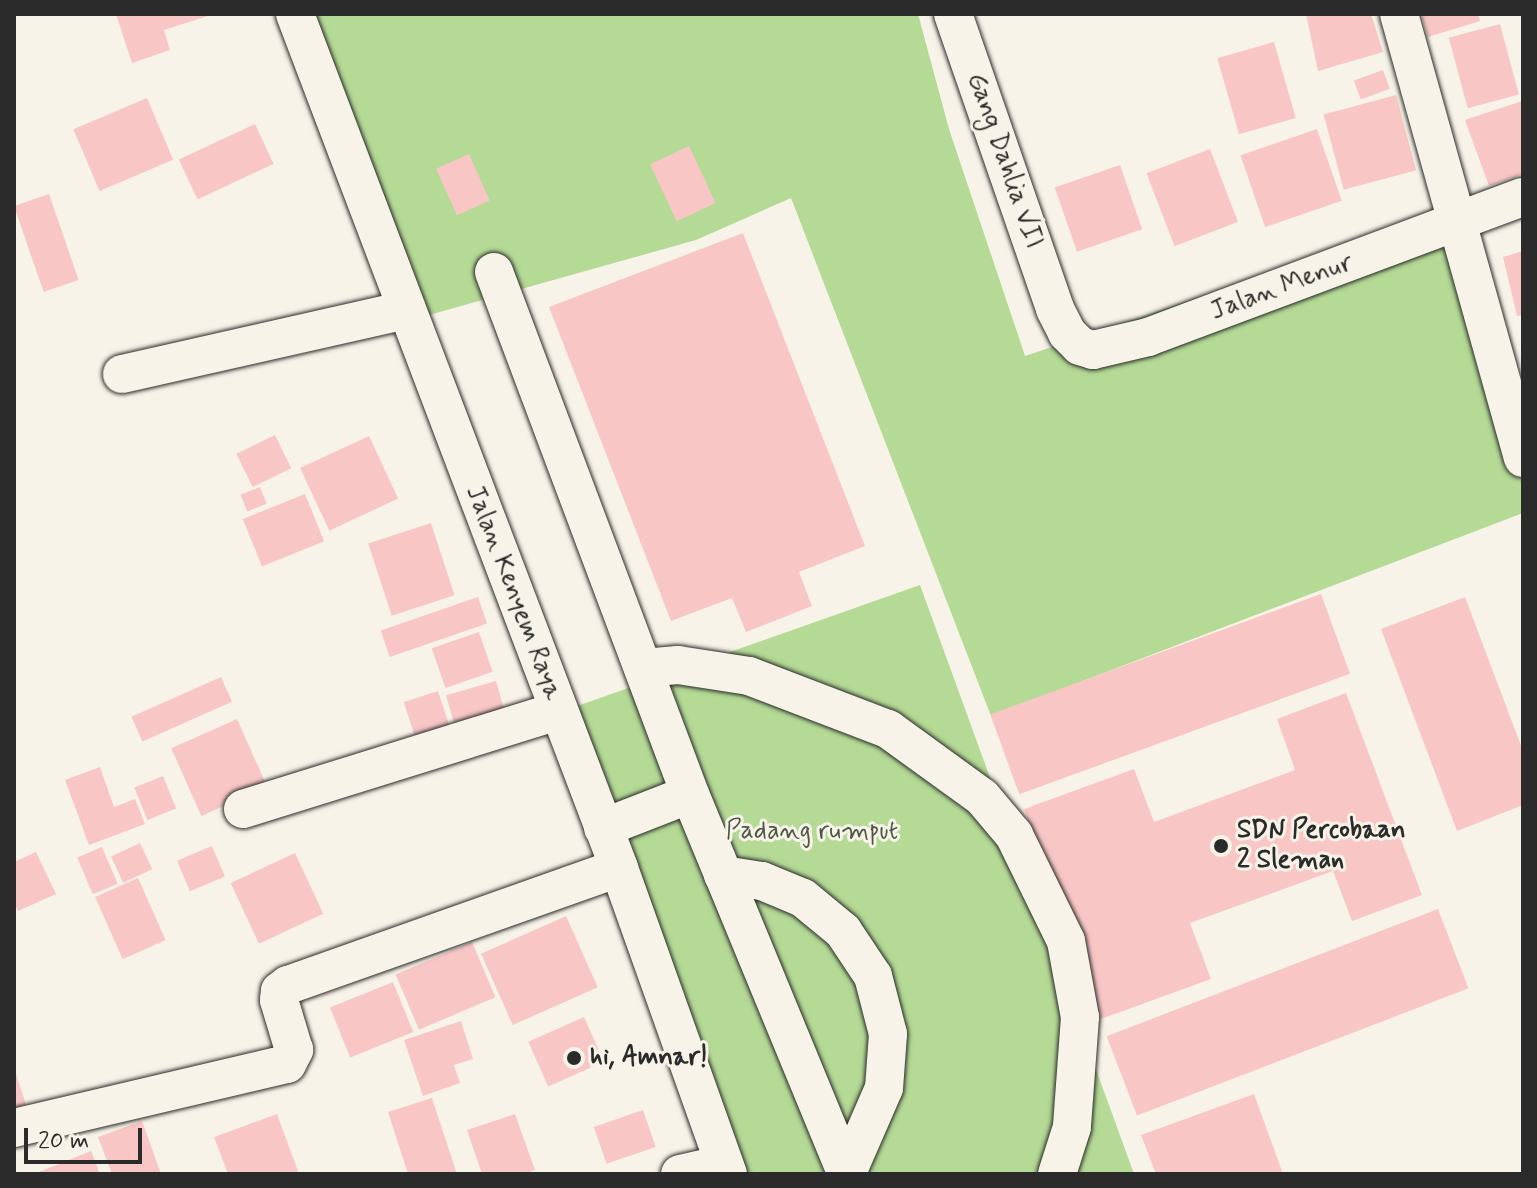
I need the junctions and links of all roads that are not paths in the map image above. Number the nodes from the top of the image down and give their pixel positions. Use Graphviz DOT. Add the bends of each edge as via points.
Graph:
graph roads {
  1 [pos="295,14"];
  2 [pos="953,14"];
  3 [pos="1399,14"];
  4 [pos="1523,197"];
  5 [pos="1460,222"];
  6 [pos="494,272"];
  7 [pos="1055,309"];
  8 [pos="407,310"];
  9 [pos="122,374"];
  10 [pos="1523,458"];
  11 [pos="643,668"];
  12 [pos="558,711"];
  13 [pos="690,794"];
  14 [pos="243,809"];
  15 [pos="603,828"];
  16 [pos="619,868"];
  17 [pos="723,875"];
  18 [pos="14,1128"];
  19 [pos="726,1169"];
  20 [pos="680,1174"];
  21 [pos="847,1174"];
  22 [pos="1057,1174"];
  1 -- 8 [label="street, Jalan Kenyem Raya"];
  2 -- 7 [label="street, Gang Dahlia VII"];
  3 -- 5 [label="street"];
  4 -- 5 [label="street, Jalan Menur"];
  5 -- 7 [label="street, Jalan Menur" via="1113,346 1080,346"];
  5 -- 10 [label="street"];
  6 -- 11 [label="street"];
  8 -- 9 [label="street"];
  8 -- 12 [label="street, Jalan Kenyem Raya"];
  11 -- 13 [label="street"];
  11 -- 22 [label="street" via="678,665 749,676 888,729 982,797 1014,835 1066,941 1080,1017 1072,1127"];
  12 -- 14 [label="street"];
  12 -- 15 [label="street, Jalan Kenyem Raya"];
  13 -- 15 [label="street"];
  13 -- 17 [label="street"];
  15 -- 16 [label="street, Jalan Kenyem Raya"];
  16 -- 18 [label="street" via="288,985 279,1000 294,1050 287,1064"];
  16 -- 19 [label="street, Jalan Kenyem Raya"];
  17 -- 21 [label="street"];
  17 -- 21 [label="street" via="762,881 803,898 843,931 873,976 888,1034 884,1088"];
  19 -- 20 [label="street"];
}
